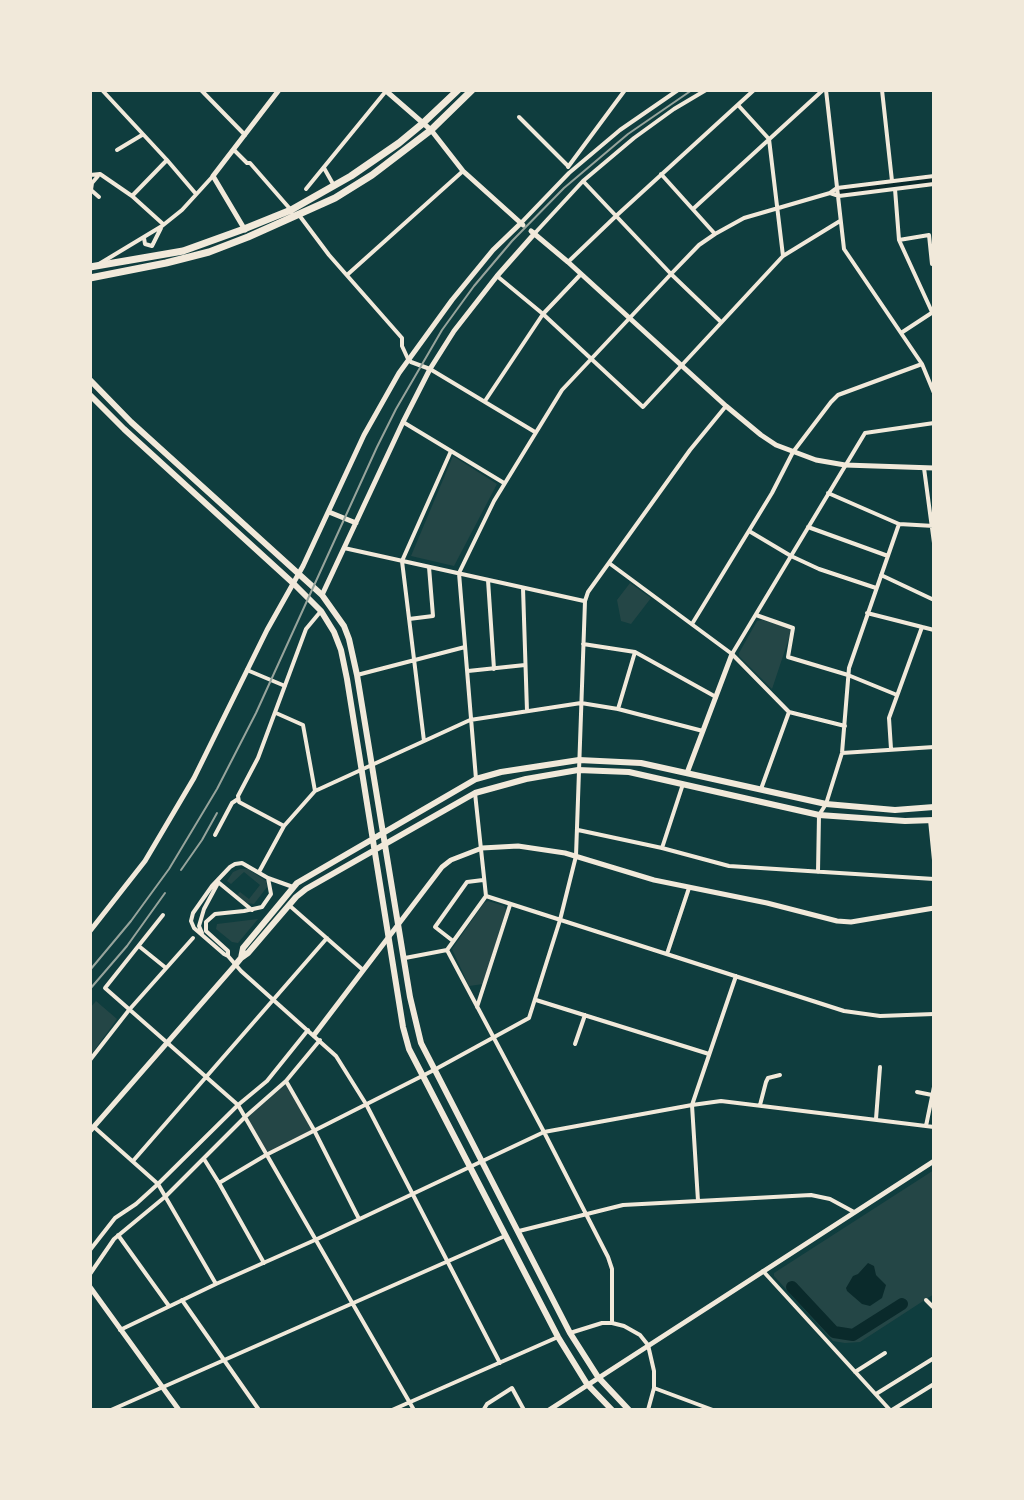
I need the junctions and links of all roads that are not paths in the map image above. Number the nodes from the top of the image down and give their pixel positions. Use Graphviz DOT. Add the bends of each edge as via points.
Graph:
graph roads {
  1 [pos="102,90"];
  2 [pos="201,90"];
  3 [pos="279,90"];
  4 [pos="385,90"];
  5 [pos="458,90"];
  6 [pos="472,90"];
  7 [pos="625,90"];
  8 [pos="678,90"];
  9 [pos="706,90"];
  10 [pos="754,90"];
  11 [pos="824,90"];
  12 [pos="882,90"];
  13 [pos="738,105"];
  14 [pos="519,117"];
  15 [pos="422,124"];
  16 [pos="431,130"];
  17 [pos="142,135"];
  18 [pos="245,135"];
  19 [pos="769,139"];
  20 [pos="117,150"];
  21 [pos="234,150"];
  22 [pos="167,160"];
  23 [pos="324,168"];
  24 [pos="568,170"];
  25 [pos="463,171"];
  26 [pos="100,174"];
  27 [pos="661,174"];
  28 [pos="90,175"];
  29 [pos="213,176"];
  30 [pos="934,176"];
  31 [pos="583,181"];
  32 [pos="892,181"];
  33 [pos="934,184"];
  34 [pos="334,186"];
  35 [pos="837,188"];
  36 [pos="306,189"];
  37 [pos="895,189"];
  38 [pos="830,193"];
  39 [pos="196,194"];
  40 [pos="132,196"];
  41 [pos="839,196"];
  42 [pos="99,197"];
  43 [pos="778,208"];
  44 [pos="693,209"];
  45 [pos="291,210"];
  46 [pos="299,215"];
  47 [pos="616,216"];
  48 [pos="840,221"];
  49 [pos="521,224"];
  50 [pos="163,225"];
  51 [pos="533,232"];
  52 [pos="246,233"];
  53 [pos="715,234"];
  54 [pos="145,237"];
  55 [pos="899,240"];
  56 [pos="783,256"];
  57 [pos="568,262"];
  58 [pos="932,264"];
  59 [pos="94,266"];
  60 [pos="581,274"];
  61 [pos="671,274"];
  62 [pos="347,275"];
  63 [pos="497,276"];
  64 [pos="90,278"];
  65 [pos="933,312"];
  66 [pos="543,314"];
  67 [pos="629,318"];
  68 [pos="720,321"];
  69 [pos="901,333"];
  70 [pos="591,358"];
  71 [pos="408,359"];
  72 [pos="681,364"];
  73 [pos="922,364"];
  74 [pos="430,369"];
  75 [pos="90,380"];
  76 [pos="934,393"];
  77 [pos="90,395"];
  78 [pos="485,401"];
  79 [pos="726,406"];
  80 [pos="403,422"];
  81 [pos="934,423"];
  82 [pos="535,432"];
  83 [pos="451,451"];
  84 [pos="793,452"];
  85 [pos="845,465"];
  86 [pos="924,468"];
  87 [pos="934,468"];
  88 [pos="504,483"];
  89 [pos="828,493"];
  90 [pos="329,512"];
  91 [pos="356,523"];
  92 [pos="899,524"];
  93 [pos="933,526"];
  94 [pos="808,527"];
  95 [pos="749,531"];
  96 [pos="934,543"];
  97 [pos="344,548"];
  98 [pos="791,556"];
  99 [pos="888,556"];
  100 [pos="402,561"];
  101 [pos="609,563"];
  102 [pos="429,567"];
  103 [pos="459,573"];
  104 [pos="299,575"];
  105 [pos="881,575"];
  106 [pos="488,580"];
  107 [pos="294,584"];
  108 [pos="523,588"];
  109 [pos="876,588"];
  110 [pos="322,595"];
  111 [pos="934,600"];
  112 [pos="585,601"];
  113 [pos="321,611"];
  114 [pos="867,613"];
  115 [pos="756,615"];
  116 [pos="409,619"];
  117 [pos="692,624"];
  118 [pos="922,627"];
  119 [pos="934,630"];
  120 [pos="583,644"];
  121 [pos="465,647"];
  122 [pos="635,652"];
  123 [pos="732,654"];
  124 [pos="414,661"];
  125 [pos="525,665"];
  126 [pos="494,669"];
  127 [pos="247,670"];
  128 [pos="467,672"];
  129 [pos="357,675"];
  130 [pos="848,675"];
  131 [pos="285,686"];
  132 [pos="897,695"];
  133 [pos="716,697"];
  134 [pos="581,703"];
  135 [pos="618,709"];
  136 [pos="527,711"];
  137 [pos="789,712"];
  138 [pos="275,713"];
  139 [pos="470,720"];
  140 [pos="845,726"];
  141 [pos="703,731"];
  142 [pos="424,742"];
  143 [pos="934,747"];
  144 [pos="891,749"];
  145 [pos="842,753"];
  146 [pos="579,760"];
  147 [pos="372,764"];
  148 [pos="362,768"];
  149 [pos="578,770"];
  150 [pos="687,773"];
  151 [pos="476,779"];
  152 [pos="683,784"];
  153 [pos="760,790"];
  154 [pos="315,791"];
  155 [pos="475,793"];
  156 [pos="238,799"];
  157 [pos="826,804"];
  158 [pos="934,807"];
  159 [pos="819,815"];
  160 [pos="932,820"];
  161 [pos="284,826"];
  162 [pos="578,830"];
  163 [pos="384,831"];
  164 [pos="215,835"];
  165 [pos="373,838"];
  166 [pos="386,844"];
  167 [pos="482,848"];
  168 [pos="662,848"];
  169 [pos="374,850"];
  170 [pos="576,856"];
  171 [pos="934,860"];
  172 [pos="259,872"];
  173 [pos="818,872"];
  174 [pos="224,874"];
  175 [pos="268,878"];
  176 [pos="934,879"];
  177 [pos="484,880"];
  178 [pos="218,882"];
  179 [pos="689,886"];
  180 [pos="293,887"];
  181 [pos="486,896"];
  182 [pos="510,905"];
  183 [pos="290,906"];
  184 [pos="934,908"];
  185 [pos="252,910"];
  186 [pos="163,915"];
  187 [pos="560,920"];
  188 [pos="398,924"];
  189 [pos="90,931"];
  190 [pos="202,934"];
  191 [pos="193,938"];
  192 [pos="327,938"];
  193 [pos="388,938"];
  194 [pos="453,941"];
  195 [pos="140,946"];
  196 [pos="447,950"];
  197 [pos="667,954"];
  198 [pos="228,956"];
  199 [pos="404,958"];
  200 [pos="238,961"];
  201 [pos="166,968"];
  202 [pos="363,970"];
  203 [pos="736,976"];
  204 [pos="273,999"];
  205 [pos="535,1000"];
  206 [pos="477,1007"];
  207 [pos="129,1010"];
  208 [pos="934,1014"];
  209 [pos="585,1015"];
  210 [pos="311,1032"];
  211 [pos="494,1037"];
  212 [pos="320,1040"];
  213 [pos="166,1044"];
  214 [pos="575,1044"];
  215 [pos="709,1054"];
  216 [pos="90,1060"];
  217 [pos="880,1067"];
  218 [pos="434,1070"];
  219 [pos="780,1075"];
  220 [pos="422,1076"];
  221 [pos="205,1077"];
  222 [pos="286,1081"];
  223 [pos="934,1087"];
  224 [pos="917,1092"];
  225 [pos="932,1095"];
  226 [pos="366,1104"];
  227 [pos="238,1105"];
  228 [pos="692,1105"];
  229 [pos="760,1105"];
  230 [pos="245,1117"];
  231 [pos="876,1119"];
  232 [pos="926,1126"];
  233 [pos="934,1127"];
  234 [pos="92,1129"];
  235 [pos="314,1130"];
  236 [pos="544,1132"];
  237 [pos="266,1155"];
  238 [pos="204,1159"];
  239 [pos="133,1161"];
  240 [pos="481,1161"];
  241 [pos="934,1161"];
  242 [pos="469,1167"];
  243 [pos="219,1183"];
  244 [pos="158,1184"];
  245 [pos="412,1195"];
  246 [pos="166,1196"];
  247 [pos="698,1201"];
  248 [pos="854,1212"];
  249 [pos="586,1214"];
  250 [pos="359,1219"];
  251 [pos="517,1232"];
  252 [pos="118,1235"];
  253 [pos="505,1236"];
  254 [pos="315,1240"];
  255 [pos="90,1250"];
  256 [pos="447,1261"];
  257 [pos="264,1263"];
  258 [pos="763,1271"];
  259 [pos="90,1274"];
  260 [pos="216,1284"];
  261 [pos="90,1287"];
  262 [pos="182,1300"];
  263 [pos="926,1300"];
  264 [pos="351,1303"];
  265 [pos="169,1306"];
  266 [pos="934,1308"];
  267 [pos="612,1323"];
  268 [pos="120,1330"];
  269 [pos="570,1333"];
  270 [pos="558,1337"];
  271 [pos="648,1345"];
  272 [pos="885,1353"];
  273 [pos="934,1358"];
  274 [pos="225,1361"];
  275 [pos="500,1363"];
  276 [pos="855,1372"];
  277 [pos="598,1377"];
  278 [pos="587,1384"];
  279 [pos="934,1384"];
  280 [pos="163,1388"];
  281 [pos="654,1388"];
  282 [pos="876,1394"];
  283 [pos="410,1403"];
  284 [pos="484,1409"];
  285 [pos="111,1410"];
  286 [pos="179,1410"];
  287 [pos="259,1410"];
  288 [pos="392,1410"];
  289 [pos="414,1410"];
  290 [pos="524,1410"];
  291 [pos="549,1410"];
  292 [pos="612,1410"];
  293 [pos="629,1410"];
  294 [pos="648,1410"];
  295 [pos="713,1410"];
  296 [pos="891,1410"];
  1 -- 17 [label="street"];
  2 -- 18 [label="street"];
  3 -- 18 [label="street"];
  4 -- 15 [label="street"];
  4 -- 23 [label="street"];
  5 -- 15 [label="highway"];
  6 -- 16 [label="highway"];
  7 -- 24 [label="street"];
  8 -- 24 [label="street"];
  9 -- 31 [label="street" via="634,138"];
  10 -- 13 [label="street"];
  11 -- 19 [label="street"];
  11 -- 35 [label="street"];
  12 -- 32 [label="street"];
  13 -- 19 [label="street"];
  13 -- 27 [label="street"];
  14 -- 24 [label="street"];
  15 -- 16 [label="street"];
  15 -- 34 [label="highway"];
  16 -- 25 [label="street"];
  16 -- 46 [label="highway" via="372,175"];
  17 -- 20 [label="street"];
  17 -- 22 [label="street"];
  18 -- 21 [label="street"];
  19 -- 43 [label="street"];
  19 -- 44 [label="street"];
  21 -- 29 [label="street"];
  21 -- 45 [label="street"];
  22 -- 39 [label="street"];
  22 -- 40 [label="street"];
  23 -- 34 [label="street"];
  23 -- 36 [label="street"];
  24 -- 49 [label="street"];
  25 -- 49 [label="street"];
  25 -- 62 [label="street"];
  26 -- 28 [label="street"];
  26 -- 40 [label="street"];
  26 -- 42 [label="street" via="91,190"];
  27 -- 44 [label="street"];
  27 -- 47 [label="street"];
  29 -- 39 [label="street"];
  29 -- 52 [label="street"];
  30 -- 32 [label="street"];
  31 -- 47 [label="street"];
  31 -- 51 [label="street"];
  32 -- 35 [label="street"];
  33 -- 37 [label="street"];
  34 -- 45 [label="highway"];
  35 -- 38 [label="street"];
  35 -- 41 [label="street"];
  37 -- 41 [label="street"];
  37 -- 55 [label="street"];
  38 -- 41 [label="street"];
  38 -- 43 [label="street"];
  39 -- 50 [label="street"];
  40 -- 50 [label="street"];
  41 -- 48 [label="street"];
  43 -- 53 [label="street"];
  43 -- 56 [label="street"];
  44 -- 53 [label="street"];
  45 -- 52 [label="highway"];
  46 -- 52 [label="highway"];
  46 -- 62 [label="street"];
  47 -- 57 [label="street"];
  47 -- 61 [label="street"];
  48 -- 56 [label="street"];
  48 -- 69 [label="street" via="844,249"];
  49 -- 71 [label="street" via="493,250"];
  50 -- 54 [label="street"];
  50 -- 54 [label="street" via="152,246 143,242"];
  51 -- 57 [label="street"];
  51 -- 63 [label="street"];
  52 -- 59 [label="highway" via="183,251"];
  52 -- 64 [label="highway" via="187,258"];
  53 -- 61 [label="street"];
  54 -- 59 [label="street"];
  55 -- 58 [label="street" via="929,235"];
  55 -- 65 [label="street"];
  56 -- 68 [label="street"];
  57 -- 60 [label="street"];
  60 -- 66 [label="street"];
  60 -- 67 [label="street"];
  61 -- 67 [label="street"];
  61 -- 68 [label="street"];
  62 -- 71 [label="street" via="402,338"];
  63 -- 66 [label="street"];
  63 -- 74 [label="street"];
  65 -- 69 [label="street"];
  66 -- 70 [label="street"];
  66 -- 78 [label="street"];
  67 -- 70 [label="street"];
  67 -- 72 [label="street"];
  68 -- 72 [label="street"];
  69 -- 73 [label="street"];
  70 -- 72 [label="street" via="643,407"];
  70 -- 82 [label="street"];
  71 -- 74 [label="street"];
  71 -- 90 [label="street" via="364,435"];
  72 -- 79 [label="street"];
  73 -- 76 [label="street"];
  73 -- 84 [label="street" via="838,395"];
  74 -- 78 [label="street"];
  74 -- 80 [label="street"];
  75 -- 104 [label="main road"];
  77 -- 107 [label="main road"];
  78 -- 82 [label="street"];
  79 -- 84 [label="street" via="761,435"];
  79 -- 101 [label="street"];
  80 -- 83 [label="street"];
  80 -- 91 [label="street"];
  81 -- 85 [label="street" via="865,433"];
  82 -- 88 [label="street"];
  83 -- 88 [label="street"];
  83 -- 100 [label="street"];
  84 -- 85 [label="street"];
  84 -- 95 [label="street"];
  85 -- 86 [label="street"];
  85 -- 89 [label="street"];
  86 -- 87 [label="street"];
  86 -- 93 [label="street"];
  88 -- 103 [label="street"];
  89 -- 92 [label="street"];
  89 -- 94 [label="street"];
  90 -- 91 [label="street"];
  90 -- 104 [label="street"];
  91 -- 97 [label="street"];
  92 -- 93 [label="street"];
  92 -- 99 [label="street"];
  93 -- 96 [label="street"];
  94 -- 98 [label="street"];
  94 -- 99 [label="street"];
  95 -- 98 [label="street"];
  95 -- 117 [label="street"];
  97 -- 100 [label="street"];
  97 -- 110 [label="street"];
  98 -- 109 [label="street"];
  98 -- 115 [label="street"];
  99 -- 105 [label="street"];
  100 -- 102 [label="street"];
  100 -- 116 [label="street"];
  101 -- 112 [label="street"];
  101 -- 117 [label="street"];
  102 -- 103 [label="street"];
  102 -- 116 [label="street" via="433,616"];
  103 -- 106 [label="street"];
  103 -- 121 [label="street"];
  104 -- 107 [label="street"];
  104 -- 110 [label="main road"];
  105 -- 109 [label="street"];
  105 -- 111 [label="street"];
  106 -- 108 [label="street"];
  106 -- 126 [label="street"];
  107 -- 113 [label="main road"];
  107 -- 127 [label="street"];
  108 -- 112 [label="street"];
  108 -- 125 [label="street"];
  109 -- 114 [label="street"];
  110 -- 129 [label="main road" via="344,626"];
  112 -- 120 [label="street"];
  113 -- 131 [label="street" via="306,629"];
  113 -- 148 [label="main road" via="341,650"];
  114 -- 118 [label="street"];
  114 -- 130 [label="street"];
  115 -- 123 [label="street"];
  115 -- 130 [label="street" via="793,628 788,657"];
  116 -- 124 [label="street"];
  117 -- 123 [label="street"];
  118 -- 119 [label="street"];
  118 -- 132 [label="street"];
  120 -- 122 [label="street"];
  120 -- 134 [label="street"];
  121 -- 124 [label="street"];
  121 -- 128 [label="street"];
  122 -- 133 [label="street"];
  122 -- 135 [label="street"];
  123 -- 133 [label="street"];
  123 -- 137 [label="street"];
  124 -- 129 [label="street"];
  124 -- 142 [label="street"];
  125 -- 126 [label="street"];
  125 -- 136 [label="street"];
  126 -- 128 [label="street"];
  127 -- 131 [label="street"];
  127 -- 189 [label="street" via="157,843"];
  128 -- 139 [label="street"];
  129 -- 147 [label="main road"];
  130 -- 132 [label="street"];
  130 -- 140 [label="street"];
  131 -- 138 [label="street"];
  132 -- 144 [label="street" via="889,718"];
  133 -- 141 [label="street"];
  134 -- 135 [label="street"];
  134 -- 136 [label="street"];
  134 -- 146 [label="street"];
  135 -- 141 [label="street"];
  136 -- 139 [label="street"];
  137 -- 140 [label="street"];
  137 -- 153 [label="street"];
  138 -- 154 [label="street" via="303,725"];
  138 -- 156 [label="street"];
  139 -- 142 [label="street"];
  139 -- 151 [label="street"];
  140 -- 145 [label="street"];
  141 -- 150 [label="street"];
  142 -- 147 [label="street"];
  143 -- 144 [label="street"];
  144 -- 145 [label="street"];
  145 -- 157 [label="street"];
  146 -- 149 [label="street"];
  146 -- 150 [label="main road" via="641,763"];
  146 -- 151 [label="main road"];
  147 -- 148 [label="street"];
  147 -- 163 [label="main road"];
  148 -- 154 [label="street"];
  148 -- 165 [label="main road"];
  149 -- 152 [label="main road" via="629,772"];
  149 -- 155 [label="main road"];
  149 -- 162 [label="street"];
  150 -- 153 [label="main road"];
  151 -- 163 [label="main road"];
  152 -- 159 [label="main road"];
  152 -- 168 [label="street"];
  153 -- 157 [label="main road"];
  154 -- 161 [label="street"];
  155 -- 166 [label="main road"];
  155 -- 167 [label="street"];
  156 -- 161 [label="street"];
  156 -- 164 [label="street"];
  157 -- 158 [label="main road" via="895,810"];
  157 -- 159 [label="street"];
  159 -- 160 [label="main road"];
  159 -- 173 [label="street"];
  160 -- 171 [label="street"];
  161 -- 172 [label="street"];
  162 -- 168 [label="street"];
  162 -- 170 [label="street"];
  163 -- 165 [label="main road"];
  163 -- 166 [label="main road"];
  165 -- 169 [label="main road"];
  165 -- 180 [label="main road"];
  166 -- 169 [label="main road"];
  166 -- 188 [label="main road"];
  167 -- 170 [label="street" via="518,846"];
  167 -- 177 [label="street"];
  167 -- 188 [label="street" via="442,867"];
  168 -- 173 [label="street" via="729,866"];
  169 -- 183 [label="main road" via="306,889"];
  169 -- 193 [label="main road"];
  170 -- 179 [label="street"];
  170 -- 187 [label="street"];
  172 -- 174 [label="street" via="242,863"];
  172 -- 175 [label="street"];
  173 -- 176 [label="street"];
  174 -- 178 [label="street"];
  174 -- 190 [label="street" via="191,917"];
  175 -- 180 [label="street"];
  175 -- 185 [label="street" via="271,894 262,907"];
  177 -- 181 [label="street"];
  177 -- 194 [label="street" via="467,882 435,927"];
  178 -- 185 [label="street"];
  178 -- 190 [label="street" via="204,909"];
  179 -- 184 [label="street" via="837,921"];
  179 -- 197 [label="street"];
  180 -- 200 [label="main road"];
  181 -- 182 [label="street"];
  181 -- 194 [label="street"];
  182 -- 187 [label="street"];
  182 -- 206 [label="street"];
  183 -- 192 [label="street"];
  183 -- 200 [label="main road"];
  185 -- 198 [label="street" via="215,914 206,922 206,931"];
  186 -- 195 [label="street"];
  187 -- 197 [label="street"];
  187 -- 205 [label="street"];
  188 -- 193 [label="street"];
  188 -- 199 [label="main road"];
  190 -- 198 [label="street"];
  191 -- 201 [label="street"];
  192 -- 202 [label="street"];
  192 -- 204 [label="street"];
  193 -- 202 [label="street"];
  193 -- 220 [label="main road" via="403,1027"];
  194 -- 196 [label="street"];
  195 -- 201 [label="street"];
  195 -- 207 [label="street" via="105,988"];
  196 -- 199 [label="street"];
  196 -- 206 [label="street"];
  197 -- 203 [label="street"];
  198 -- 200 [label="street"];
  199 -- 218 [label="main road" via="415,1021"];
  200 -- 204 [label="street" via="243,973"];
  200 -- 213 [label="street"];
  201 -- 207 [label="street"];
  202 -- 210 [label="street"];
  203 -- 208 [label="street" via="844,1011"];
  203 -- 215 [label="street"];
  204 -- 210 [label="street"];
  204 -- 221 [label="street"];
  205 -- 209 [label="street"];
  205 -- 211 [label="street" via="529,1018"];
  206 -- 211 [label="street"];
  207 -- 213 [label="street"];
  207 -- 216 [label="street"];
  209 -- 214 [label="street"];
  209 -- 215 [label="street"];
  210 -- 212 [label="street"];
  210 -- 227 [label="street"];
  211 -- 218 [label="street"];
  211 -- 236 [label="street"];
  212 -- 222 [label="street"];
  212 -- 226 [label="street"];
  213 -- 221 [label="street"];
  213 -- 234 [label="street"];
  215 -- 228 [label="street"];
  217 -- 231 [label="street"];
  218 -- 220 [label="street"];
  218 -- 240 [label="main road"];
  219 -- 229 [label="street" via="768,1078"];
  220 -- 226 [label="street"];
  220 -- 242 [label="main road"];
  221 -- 227 [label="street"];
  221 -- 239 [label="street"];
  222 -- 230 [label="street"];
  222 -- 235 [label="street"];
  223 -- 225 [label="street"];
  224 -- 225 [label="street"];
  225 -- 232 [label="street"];
  226 -- 235 [label="street"];
  226 -- 245 [label="street"];
  227 -- 230 [label="street"];
  227 -- 244 [label="street"];
  228 -- 229 [label="street"];
  228 -- 236 [label="street"];
  228 -- 247 [label="street"];
  229 -- 231 [label="street"];
  230 -- 237 [label="street"];
  230 -- 238 [label="street"];
  231 -- 232 [label="street"];
  232 -- 233 [label="street"];
  234 -- 239 [label="street"];
  235 -- 237 [label="street"];
  235 -- 250 [label="street"];
  236 -- 240 [label="street"];
  236 -- 249 [label="street"];
  237 -- 243 [label="street"];
  237 -- 254 [label="street"];
  238 -- 243 [label="street"];
  238 -- 246 [label="street"];
  239 -- 244 [label="street"];
  240 -- 242 [label="street"];
  240 -- 251 [label="main road"];
  241 -- 248 [label="street"];
  242 -- 245 [label="street"];
  242 -- 253 [label="main road"];
  243 -- 257 [label="street"];
  244 -- 246 [label="street"];
  244 -- 255 [label="street" via="115,1218"];
  245 -- 250 [label="street"];
  245 -- 256 [label="street"];
  246 -- 252 [label="street"];
  246 -- 260 [label="street"];
  247 -- 248 [label="street" via="811,1195"];
  247 -- 249 [label="street" via="623,1205"];
  248 -- 258 [label="street"];
  249 -- 251 [label="street"];
  249 -- 267 [label="street" via="612,1269"];
  250 -- 254 [label="street"];
  251 -- 269 [label="main road"];
  252 -- 259 [label="street"];
  252 -- 265 [label="street"];
  253 -- 256 [label="street"];
  253 -- 270 [label="main road"];
  254 -- 257 [label="street"];
  254 -- 264 [label="street"];
  256 -- 264 [label="street"];
  256 -- 275 [label="street"];
  257 -- 260 [label="street"];
  258 -- 271 [label="street"];
  258 -- 276 [label="street"];
  260 -- 262 [label="street"];
  261 -- 268 [label="street"];
  262 -- 265 [label="street"];
  262 -- 274 [label="street"];
  263 -- 266 [label="street"];
  264 -- 274 [label="street"];
  264 -- 283 [label="street"];
  265 -- 268 [label="street"];
  267 -- 269 [label="street"];
  267 -- 271 [label="street" via="640,1335"];
  268 -- 280 [label="street"];
  269 -- 277 [label="main road"];
  270 -- 275 [label="street"];
  270 -- 278 [label="main road"];
  271 -- 277 [label="street"];
  271 -- 281 [label="street"];
  272 -- 276 [label="street"];
  273 -- 282 [label="street"];
  274 -- 280 [label="street"];
  274 -- 287 [label="street"];
  275 -- 283 [label="street"];
  276 -- 282 [label="street"];
  277 -- 278 [label="street"];
  277 -- 293 [label="main road"];
  278 -- 291 [label="street"];
  278 -- 292 [label="main road"];
  279 -- 296 [label="street"];
  280 -- 285 [label="street"];
  280 -- 286 [label="street"];
  281 -- 294 [label="street"];
  281 -- 295 [label="street"];
  282 -- 296 [label="street"];
  283 -- 288 [label="street"];
  283 -- 289 [label="street"];
  284 -- 290 [label="street" via="512,1388"];
}
